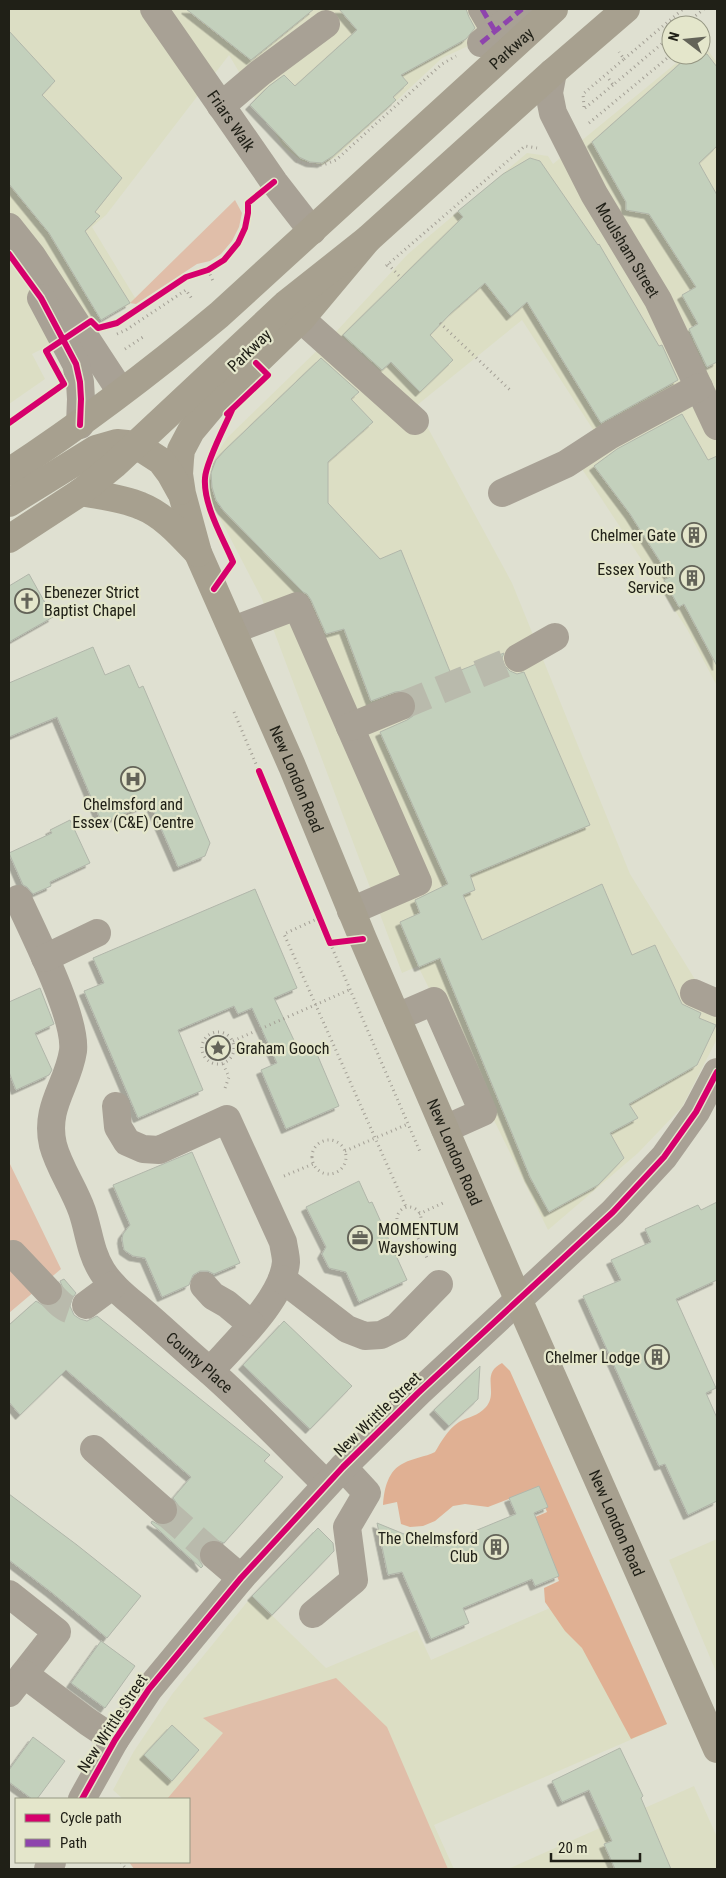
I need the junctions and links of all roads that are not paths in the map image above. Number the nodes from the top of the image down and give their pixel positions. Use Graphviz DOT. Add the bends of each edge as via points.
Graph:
graph roads {
  1 [pos="154,9"];
  2 [pos="522,9"];
  3 [pos="554,9"];
  4 [pos="626,9"];
  5 [pos="326,24"];
  6 [pos="486,28"];
  7 [pos="553,72"];
  8 [pos="221,106"];
  9 [pos="9,227"];
  10 [pos="312,231"];
  11 [pos="368,239"];
  12 [pos="9,254"];
  13 [pos="301,319"];
  14 [pos="699,387"];
  15 [pos="121,392"];
  16 [pos="415,421"];
  17 [pos="80,425"];
  18 [pos="717,426"];
  19 [pos="134,447"];
  20 [pos="9,472"];
  21 [pos="81,492"];
  22 [pos="502,493"];
  23 [pos="182,494"];
  24 [pos="9,503"];
  25 [pos="9,539"];
  26 [pos="198,554"];
  27 [pos="233,630"];
  28 [pos="555,637"];
  29 [pos="518,658"];
  30 [pos="401,706"];
  31 [pos="350,726"];
  32 [pos="18,899"];
  33 [pos="351,911"];
  34 [pos="97,933"];
  35 [pos="45,958"];
  36 [pos="397,1017"];
  37 [pos="717,1072"];
  38 [pos="116,1106"];
  39 [pos="445,1129"];
  40 [pos="13,1254"];
  41 [pos="282,1279"];
  42 [pos="439,1284"];
  43 [pos="113,1285"];
  44 [pos="204,1286"];
  45 [pos="48,1292"];
  46 [pos="518,1299"];
  47 [pos="86,1305"];
  48 [pos="251,1324"];
  49 [pos="210,1371"];
  50 [pos="94,1450"];
  51 [pos="334,1476"];
  52 [pos="163,1510"];
  53 [pos="214,1554"];
  54 [pos="241,1578"];
  55 [pos="9,1594"];
  56 [pos="313,1614"];
  57 [pos="16,1684"];
  58 [pos="115,1740"];
  59 [pos="717,1749"];
  60 [pos="83,1798"];
  1 -- 8 [label="street, Friars Walk"];
  2 -- 6 [label="street"];
  3 -- 10 [label="main road, Parkway"];
  4 -- 7 [label="main road, Parkway"];
  5 -- 8 [label="street"];
  7 -- 11 [label="main road, Parkway"];
  7 -- 14 [label="street, Moulsham Street" via="549,93 553,113 594,194 658,300"];
  8 -- 10 [label="street, Friars Walk"];
  9 -- 15 [label="street" via="32,256"];
  10 -- 15 [label="main road, Parkway" via="219,315"];
  11 -- 13 [label="main road, Parkway"];
  11 -- 19 [label="main road, Parkway" via="286,304"];
  12 -- 17 [label="street" via="41,298 76,364 81,391"];
  13 -- 16 [label="street"];
  13 -- 23 [label="main road, Parkway" via="217,400 191,431 181,450 179,474"];
  14 -- 18 [label="street, Moulsham Street"];
  14 -- 22 [label="street" via="609,436 566,464"];
  15 -- 17 [label="main road, Parkway"];
  17 -- 20 [label="main road, Parkway"];
  19 -- 21 [label="main road, Parkway"];
  19 -- 23 [label="main road" via="161,461"];
  19 -- 24 [label="main road" via="116,443 96,450"];
  21 -- 25 [label="main road, Parkway"];
  21 -- 26 [label="main road, New London Road" via="143,507 181,534"];
  23 -- 26 [label="main road, New London Road"];
  26 -- 27 [label="main road, New London Road"];
  27 -- 31 [label="street" via="298,606"];
  27 -- 33 [label="main road, New London Road"];
  28 -- 29 [label="street"];
  30 -- 31 [label="street"];
  31 -- 33 [label="street" via="418,882"];
  32 -- 35 [label="street, County Place"];
  33 -- 36 [label="main road, New London Road"];
  34 -- 35 [label="street"];
  35 -- 43 [label="street, County Place" via="68,1017 73,1049 51,1114 53,1145 81,1210 97,1263"];
  36 -- 39 [label="main road, New London Road"];
  36 -- 39 [label="street" via="434,1001 484,1112"];
  37 -- 46 [label="street, New Writtle Street" via="696,1112 664,1157 613,1212"];
  38 -- 41 [label="street" via="118,1127 127,1142 143,1149 159,1150 227,1120 283,1242 286,1261"];
  39 -- 46 [label="main road, New London Road"];
  40 -- 45 [label="street"];
  41 -- 42 [label="street" via="347,1329 365,1336 381,1335 397,1327"];
  41 -- 48 [label="street" via="273,1298"];
  43 -- 47 [label="street"];
  43 -- 49 [label="street, County Place"];
  44 -- 48 [label="street"];
  46 -- 51 [label="street, New Writtle Street"];
  46 -- 59 [label="main road, New London Road"];
  48 -- 49 [label="street"];
  49 -- 51 [label="street, County Place"];
  50 -- 52 [label="street"];
  51 -- 54 [label="street, New Writtle Street"];
  51 -- 56 [label="street, County Place" via="368,1493 347,1527 354,1580"];
  53 -- 54 [label="street"];
  54 -- 58 [label="street, New Writtle Street" via="149,1689"];
  55 -- 57 [label="street" via="57,1632"];
  57 -- 58 [label="street"];
  58 -- 60 [label="street, New Writtle Street"];
}
